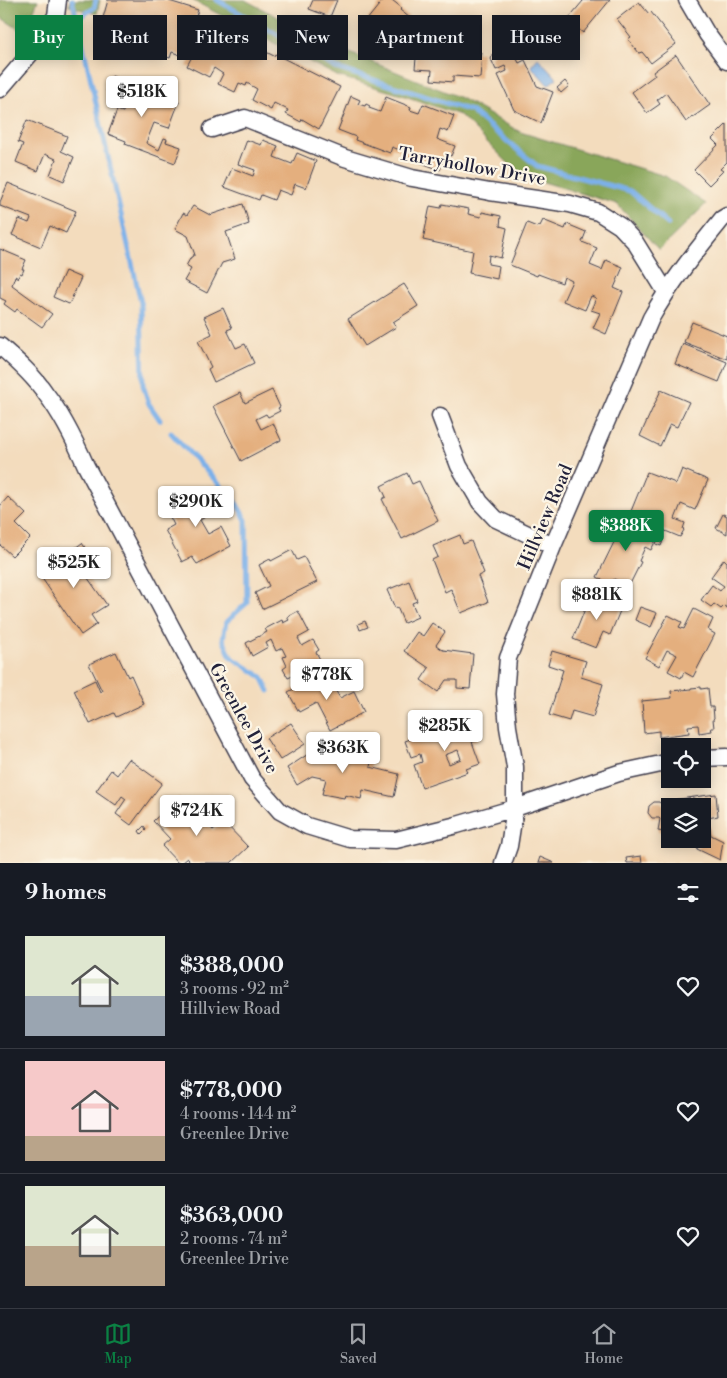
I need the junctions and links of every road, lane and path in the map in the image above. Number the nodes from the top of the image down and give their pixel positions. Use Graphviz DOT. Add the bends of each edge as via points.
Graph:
graph roads {
  1 [pos="58,0"];
  2 [pos="687,0"];
  3 [pos="727,61"];
  4 [pos="0,89"];
  5 [pos="212,128"];
  6 [pos="727,216"];
  7 [pos="666,292"];
  8 [pos="0,346"];
  9 [pos="440,416"];
  10 [pos="554,546"];
  11 [pos="727,756"];
  12 [pos="711,757"];
  13 [pos="661,764"];
  14 [pos="515,808"];
  15 [pos="502,863"];
  1 -- 4 [label="street" via="56,16"];
  2 -- 3 [label="street"];
  5 -- 7 [label="street, Tarryhollow Drive" via="245,118 345,158 412,178 570,204 598,212 620,226 635,242"];
  6 -- 7 [label="street, Hillview Road"];
  7 -- 10 [label="street, Hillview Road" via="651,318"];
  8 -- 14 [label="street, Greenlee Drive" via="46,392 69,428 252,779 280,811 307,826 350,839 396,840"];
  9 -- 10 [label="street" via="460,466 480,502 496,519"];
  10 -- 14 [label="street, Hillview Road" via="508,658 505,694 514,767"];
  11 -- 12 [label="street"];
  13 -- 14 [label="street, Greenlee Drive" via="619,773"];
  14 -- 15 [label="street, Hillview Road" via="509,846"];
}
